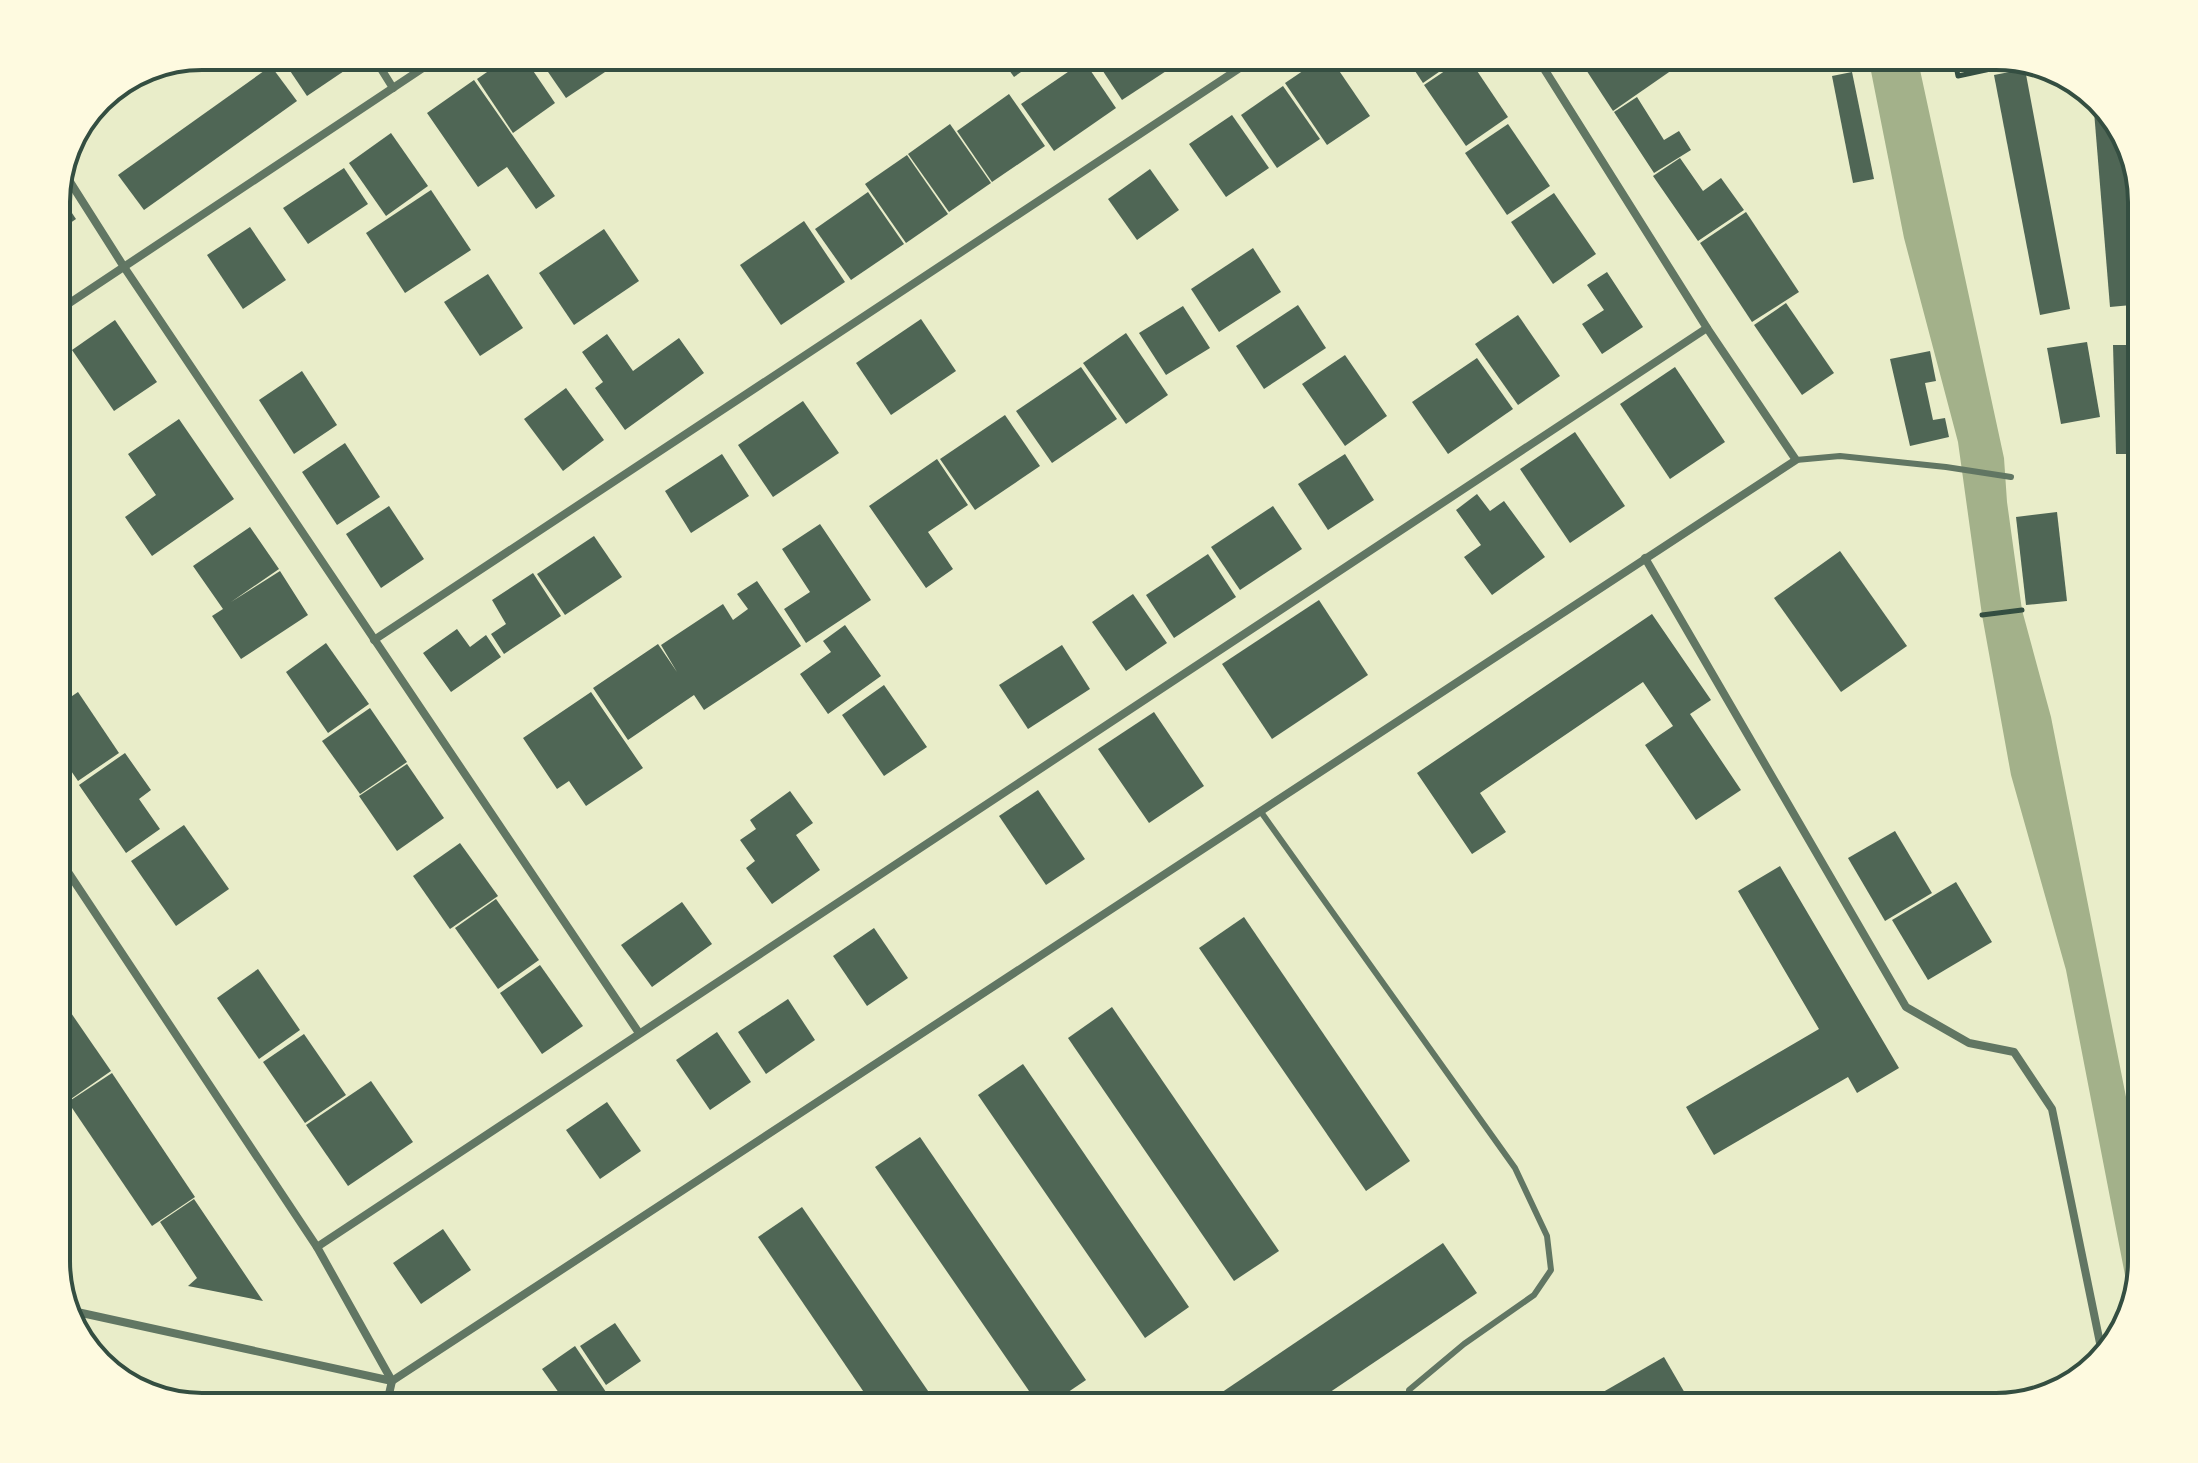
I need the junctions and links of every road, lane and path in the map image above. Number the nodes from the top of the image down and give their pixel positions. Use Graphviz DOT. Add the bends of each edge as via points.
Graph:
graph roads {
  1 [pos="382,70"];
  2 [pos="420,70"];
  3 [pos="1237,70"];
  4 [pos="1545,70"];
  5 [pos="1957,70"];
  6 [pos="1986,70"];
  7 [pos="393,88"];
  8 [pos="72,185"];
  9 [pos="124,267"];
  10 [pos="70,303"];
  11 [pos="1707,328"];
  12 [pos="1796,460"];
  13 [pos="2011,477"];
  14 [pos="1645,558"];
  15 [pos="2022,610"];
  16 [pos="1982,615"];
  17 [pos="374,640"];
  18 [pos="1261,812"];
  19 [pos="70,875"];
  20 [pos="639,1033"];
  21 [pos="317,1247"];
  22 [pos="81,1313"];
  23 [pos="2100,1342"];
  24 [pos="392,1381"];
  25 [pos="389,1393"];
  26 [pos="1409,1393"];
  1 -- 7 [label="street"];
  2 -- 7 [label="street"];
  3 -- 17 [label="street"];
  4 -- 11 [label="street"];
  5 -- 6 [label="path" via="1958,76"];
  7 -- 9 [label="street"];
  8 -- 9 [label="street"];
  9 -- 10 [label="street"];
  9 -- 17 [label="street"];
  11 -- 12 [label="street"];
  11 -- 20 [label="street"];
  12 -- 13 [label="lane" via="1840,456"];
  12 -- 14 [label="street"];
  14 -- 18 [label="street"];
  14 -- 23 [label="street" via="1906,1007 1969,1043 2014,1052 2052,1109"];
  15 -- 16 [label="path"];
  17 -- 20 [label="street"];
  18 -- 24 [label="street"];
  18 -- 26 [label="lane" via="1515,1168 1547,1236 1551,1270 1534,1295 1464,1344"];
  19 -- 21 [label="street"];
  20 -- 21 [label="street"];
  21 -- 24 [label="street"];
  22 -- 24 [label="street"];
  24 -- 25 [label="street"];
}
